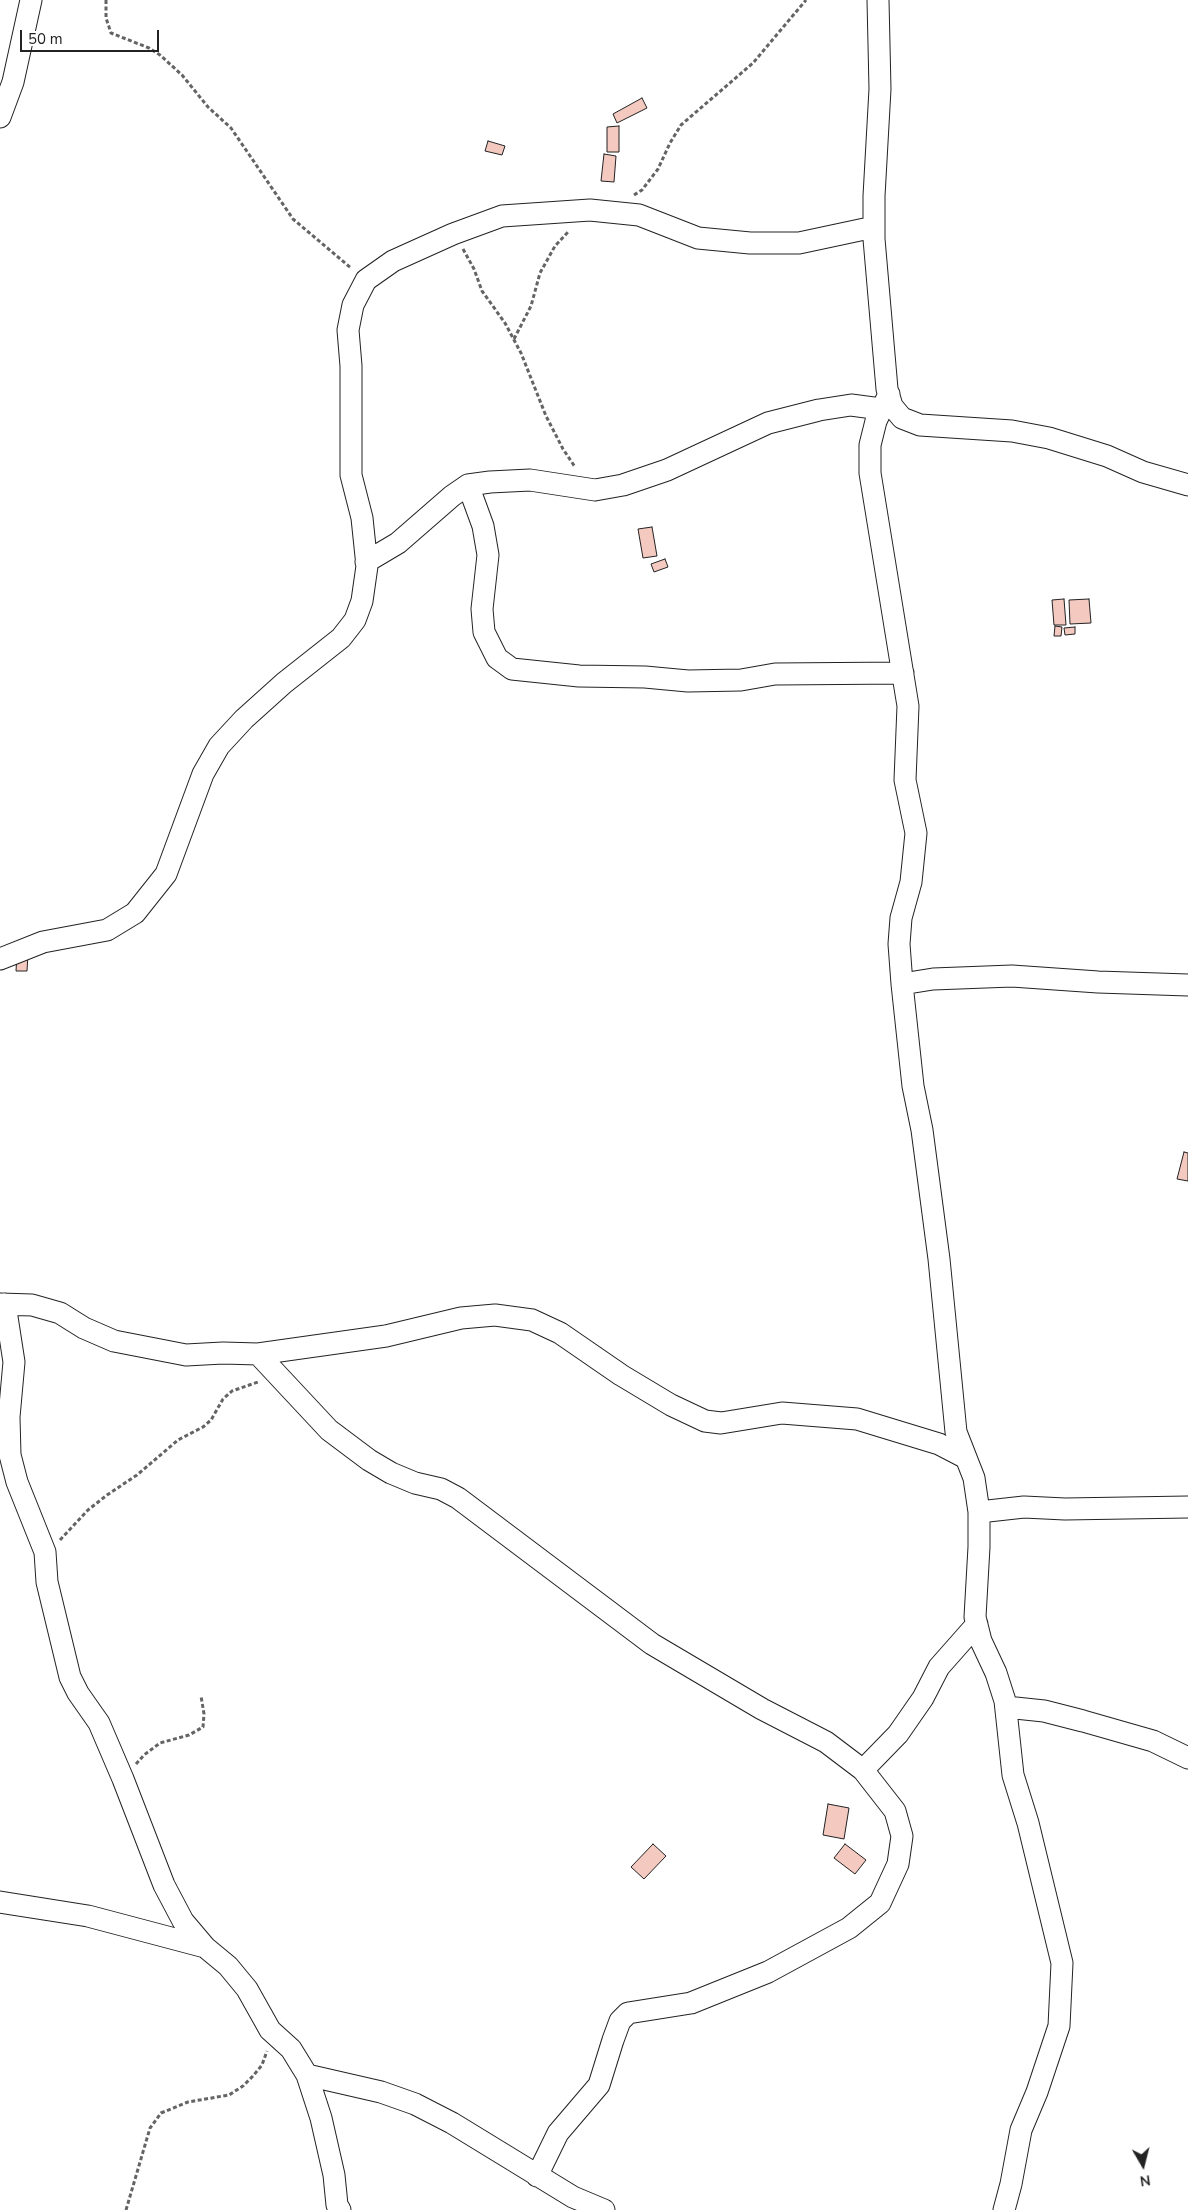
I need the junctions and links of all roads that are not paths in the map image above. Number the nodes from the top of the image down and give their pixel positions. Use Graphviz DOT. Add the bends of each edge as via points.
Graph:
graph roads {
  1 [pos="31,0"];
  2 [pos="878,0"];
  3 [pos="0,117"];
  4 [pos="874,227"];
  5 [pos="885,402"];
  6 [pos="468,485"];
  7 [pos="1188,485"];
  8 [pos="366,562"];
  9 [pos="903,673"];
  10 [pos="0,959"];
  11 [pos="902,984"];
  12 [pos="1188,985"];
  13 [pos="2,1304"];
  14 [pos="258,1354"];
  15 [pos="966,1458"];
  16 [pos="1188,1507"];
  17 [pos="979,1512"];
  18 [pos="977,1624"];
  19 [pos="1006,1707"];
  20 [pos="1188,1758"];
  21 [pos="863,1770"];
  22 [pos="0,1902"];
  23 [pos="205,1947"];
  24 [pos="307,2075"];
  25 [pos="537,2176"];
  26 [pos="1010,2204"];
  27 [pos="340,2210"];
  28 [pos="604,2210"];
  1 -- 3 [label="street" via="14,82"];
  2 -- 4 [label="street" via="880,89"];
  4 -- 5 [label="street"];
  4 -- 8 [label="street" via="799,242 750,243 698,238 639,215 590,210 502,216 393,261 366,280 353,305 348,330 351,475 362,518"];
  5 -- 6 [label="street" via="819,410 768,423 667,470 623,485 595,490 530,480"];
  5 -- 7 [label="street" via="902,418 920,426 1012,431 1049,438"];
  5 -- 9 [label="street" via="870,445 870,473"];
  6 -- 8 [label="street" via="398,543"];
  6 -- 9 [label="street" via="483,526 488,555 482,609 484,632 497,658 512,668 579,676 645,677 688,682 741,680 775,674"];
  8 -- 10 [label="street" via="362,601 355,620 341,638 244,718 219,746 203,774 166,874 135,913 107,930 43,942"];
  9 -- 11 [label="street" via="908,706 905,780 916,833 911,882 901,918"];
  11 -- 12 [label="street" via="933,979 1012,976"];
  11 -- 15 [label="street" via="913,1086 938,1249 956,1432"];
  13 -- 14 [label="street" via="32,1305 60,1313 114,1341 147,1349 186,1355"];
  13 -- 23 [label="street" via="14,1362 9,1417 10,1455 45,1552 48,1582 70,1677 99,1723 164,1885 183,1921"];
  14 -- 15 [label="street" via="386,1336 461,1318 495,1314 532,1320 560,1334 621,1375 706,1421 721,1423 782,1413 857,1419 939,1444"];
  14 -- 21 [label="street" via="328,1430 369,1460 391,1473 458,1498 652,1644 762,1709 826,1742"];
  15 -- 17 [label="street" via="974,1478"];
  16 -- 17 [label="street" via="1024,1507"];
  17 -- 18 [label="street"];
  18 -- 19 [label="street"];
  18 -- 21 [label="street" via="939,1667 923,1698 898,1734"];
  19 -- 20 [label="street" via="1044,1711 1083,1721 1153,1741"];
  19 -- 26 [label="street" via="1013,1774 1062,1963 1059,2026 1021,2130"];
  21 -- 25 [label="street" via="895,1811 902,1836 898,1864 880,1902 849,1928 768,1972 691,2003 628,2013 620,2021 600,2085 558,2133"];
  22 -- 23 [label="street" via="88,1916"];
  23 -- 24 [label="street" via="228,1966 247,1989 270,2030 292,2049"];
  24 -- 25 [label="street" via="381,2092 415,2104"];
  24 -- 27 [label="street" via="321,2118"];
  25 -- 28 [label="street"];
}
